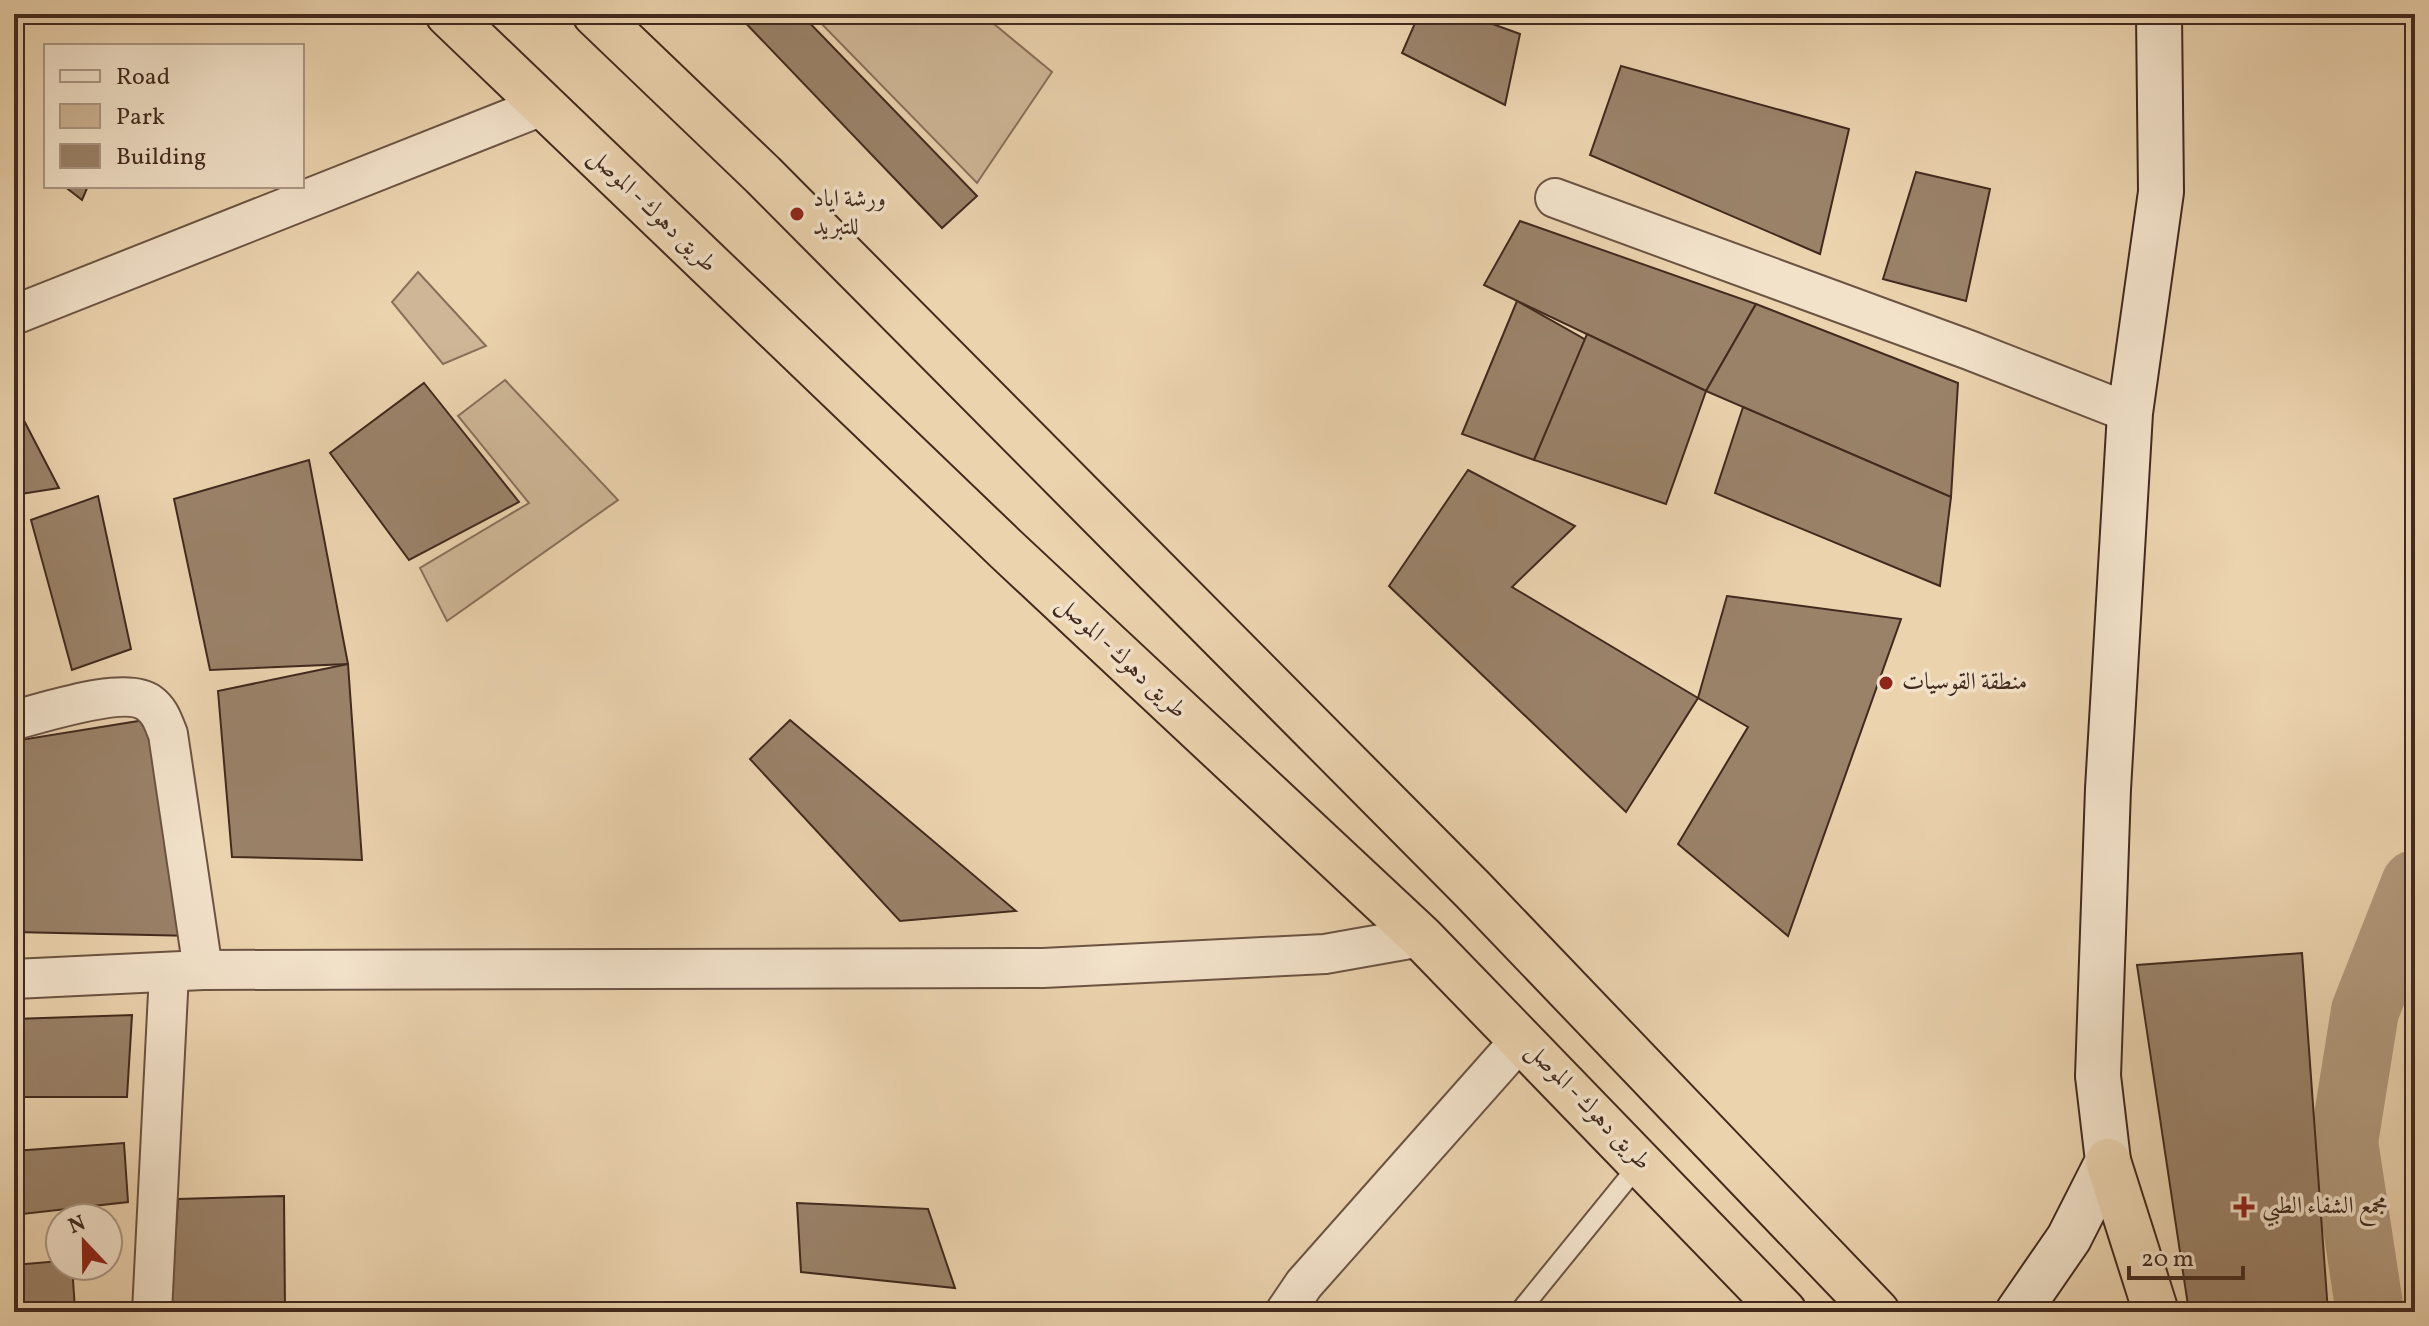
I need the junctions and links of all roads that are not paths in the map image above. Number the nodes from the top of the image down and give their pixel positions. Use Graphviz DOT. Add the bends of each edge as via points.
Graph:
graph roads {
  1 [pos="448,14"];
  2 [pos="595,14"];
  3 [pos="2159,14"];
  4 [pos="542,106"];
  5 [pos="1555,198"];
  6 [pos="14,315"];
  7 [pos="2130,413"];
  8 [pos="14,720"];
  9 [pos="1421,937"];
  10 [pos="186,971"];
  11 [pos="14,979"];
  12 [pos="1522,1038"];
  13 [pos="2108,1161"];
  14 [pos="1641,1162"];
  15 [pos="152,1312"];
  16 [pos="1285,1312"];
  17 [pos="1519,1312"];
  18 [pos="1784,1312"];
  19 [pos="1877,1312"];
  20 [pos="2018,1312"];
  21 [pos="2156,1312"];
  1 -- 4 [label="highway, طريق دهوك - الموصل"];
  2 -- 19 [label="highway" via="763,175 1462,879"];
  3 -- 7 [label="main road" via="2161,192"];
  4 -- 6 [label="street"];
  4 -- 9 [label="highway, طريق دهوك - الموصل"];
  5 -- 7 [label="street"];
  7 -- 13 [label="main road" via="2098,1076"];
  8 -- 10 [label="street" via="128,695 147,701 161,715 168,734"];
  9 -- 10 [label="street" via="1325,954 1043,968"];
  9 -- 12 [label="highway, طريق دهوك - الموصل"];
  10 -- 11 [label="street"];
  10 -- 15 [label="street"];
  12 -- 14 [label="highway, طريق دهوك - الموصل"];
  12 -- 16 [label="street"];
  13 -- 20 [label="main road" via="2069,1238"];
  13 -- 21 [label="highway"];
  14 -- 17 [label="lane"];
  14 -- 18 [label="highway, طريق دهوك - الموصل"];
}
